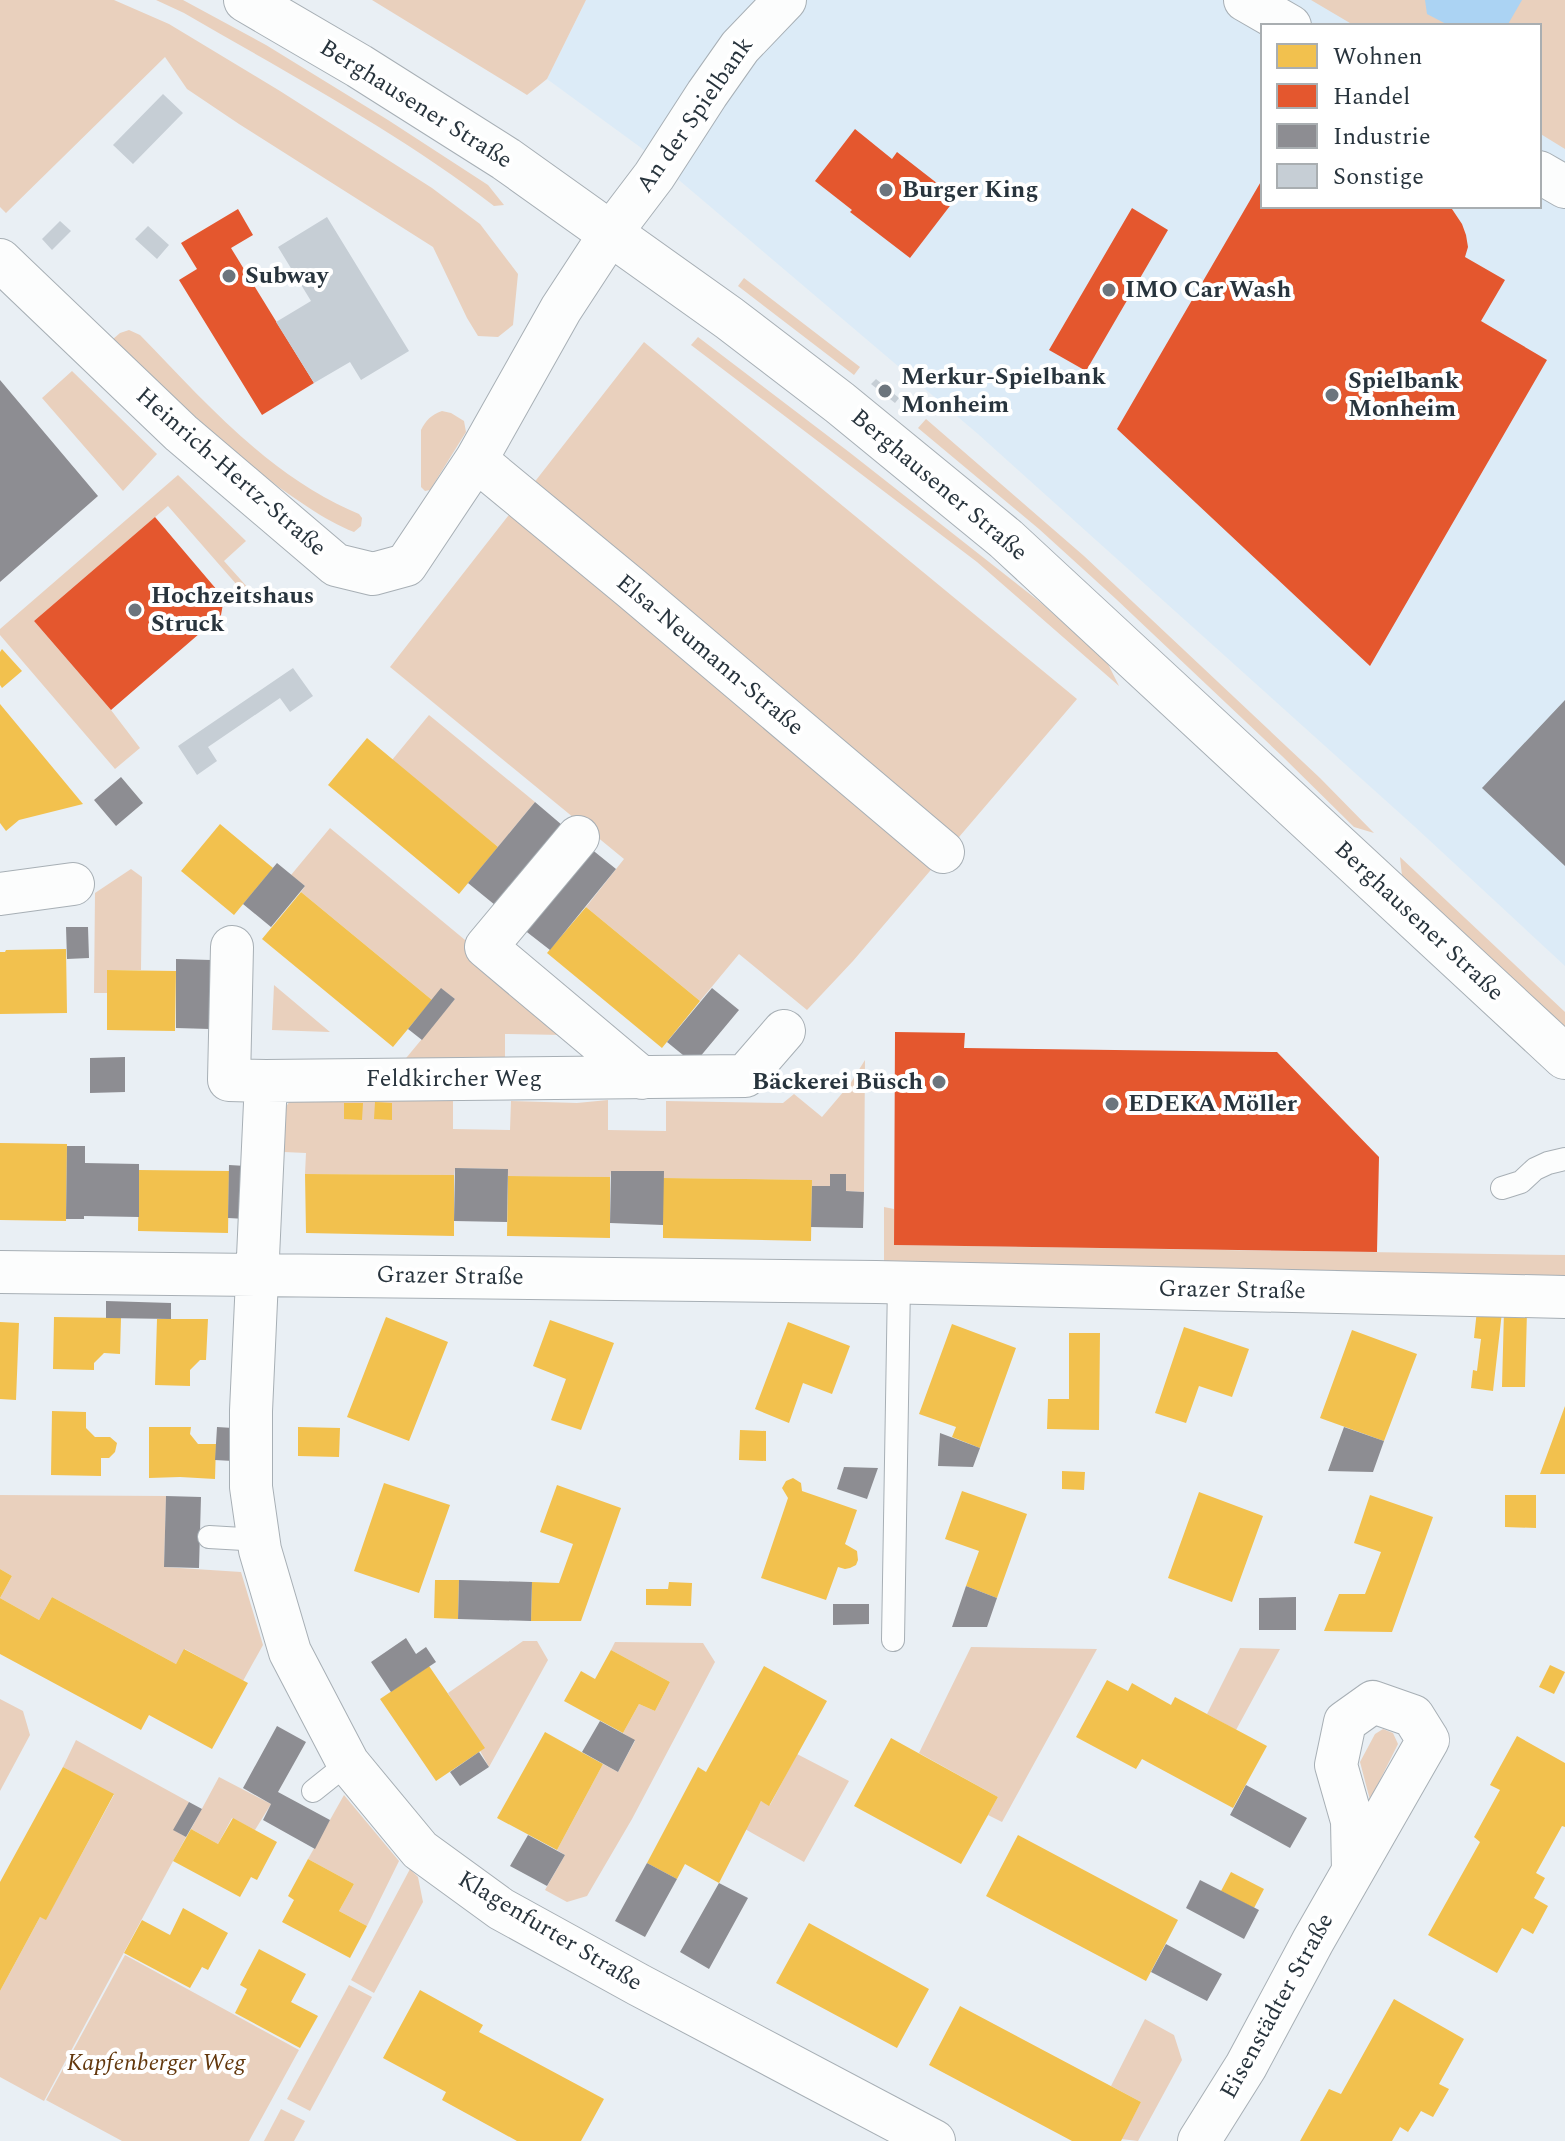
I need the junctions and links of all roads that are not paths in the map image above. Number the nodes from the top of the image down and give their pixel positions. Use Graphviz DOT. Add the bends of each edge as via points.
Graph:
graph roads {
  1 [pos="246,0"];
  2 [pos="785,0"];
  3 [pos="1245,0"];
  4 [pos="1287,24"];
  5 [pos="1541,173"];
  6 [pos="1565,187"];
  7 [pos="610,234"];
  8 [pos="0,260"];
  9 [pos="476,460"];
  10 [pos="578,837"];
  11 [pos="943,852"];
  12 [pos="73,884"];
  13 [pos="0,894"];
  14 [pos="232,947"];
  15 [pos="784,1031"];
  16 [pos="1565,1057"];
  17 [pos="642,1078"];
  18 [pos="266,1081"];
  19 [pos="1565,1159"];
  20 [pos="1502,1188"];
  21 [pos="0,1272"];
  22 [pos="257,1274"];
  23 [pos="899,1283"];
  24 [pos="1565,1297"];
  25 [pos="209,1537"];
  26 [pos="259,1540"];
  27 [pos="893,1640"];
  28 [pos="348,1763"];
  29 [pos="313,1791"];
  30 [pos="1353,1871"];
  31 [pos="934,2141"];
  32 [pos="1199,2141"];
  1 -- 7 [label="street, Berghausener Straße" via="506,159"];
  2 -- 7 [label="street, An der Spielbank" via="740,47"];
  3 -- 4 [label="street"];
  5 -- 6 [label="street"];
  7 -- 9 [label="street, Heinrich-Hertz-Straße"];
  7 -- 16 [label="street, Berghausener Straße" via="840,403 1006,539"];
  8 -- 9 [label="street, Heinrich-Hertz-Straße" via="181,433 336,565 373,574 406,565"];
  9 -- 11 [label="street, Elsa-Neumann-Straße"];
  10 -- 17 [label="street" via="486,947"];
  12 -- 13 [label="street"];
  14 -- 18 [label="street, Feldkircher Weg" via="229,1080"];
  15 -- 17 [label="street, Feldkircher Weg" via="745,1076"];
  17 -- 18 [label="street, Feldkircher Weg"];
  18 -- 22 [label="street"];
  19 -- 20 [label="lane"];
  21 -- 22 [label="street, Grazer Straße"];
  22 -- 23 [label="street, Grazer Straße"];
  22 -- 26 [label="street, Klagenfurter Straße" via="251,1487"];
  23 -- 24 [label="street, Grazer Straße"];
  23 -- 27 [label="lane"];
  25 -- 26 [label="lane"];
  26 -- 28 [label="street, Klagenfurter Straße" via="290,1652"];
  28 -- 29 [label="lane"];
  28 -- 31 [label="street, Klagenfurter Straße" via="420,1850 501,1909"];
  30 -- 32 [label="street, Eisenstädter Straße"];
}
